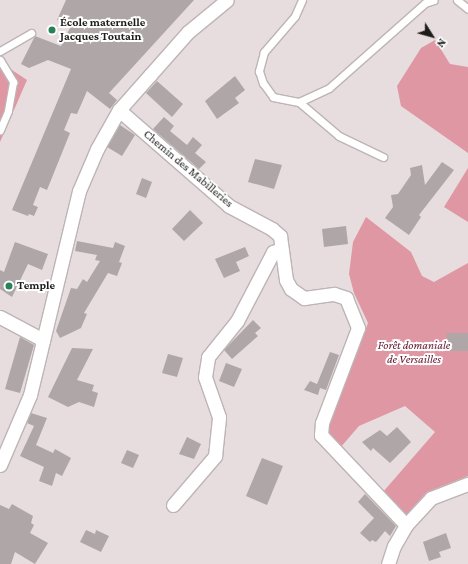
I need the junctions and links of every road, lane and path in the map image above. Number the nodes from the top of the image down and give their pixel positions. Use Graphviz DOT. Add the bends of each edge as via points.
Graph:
graph roads {
  1 [pos="227,0"];
  2 [pos="302,0"];
  3 [pos="434,0"];
  4 [pos="457,0"];
  5 [pos="468,9"];
  6 [pos="30,33"];
  7 [pos="0,51"];
  8 [pos="0,60"];
  9 [pos="299,102"];
  10 [pos="119,110"];
  11 [pos="0,130"];
  12 [pos="383,157"];
  13 [pos="282,249"];
  14 [pos="0,317"];
  15 [pos="43,340"];
  16 [pos="0,465"];
  17 [pos="468,484"];
  18 [pos="173,505"];
  19 [pos="406,525"];
  20 [pos="388,564"];
  1 -- 10 [label="street" via="188,32"];
  2 -- 9 [label="lane" via="295,16 264,52 259,71 262,83 273,97"];
  3 -- 9 [label="lane" via="425,3 329,88"];
  4 -- 5 [label="lane"];
  6 -- 7 [label="lane"];
  8 -- 11 [label="lane" via="13,82 8,111"];
  9 -- 12 [label="lane" via="339,136"];
  10 -- 13 [label="street, Chemin des Mabilleries" via="229,206 272,229 280,236"];
  10 -- 15 [label="street" via="97,150 79,191"];
  13 -- 18 [label="street" via="273,252 237,321 208,357 205,377 219,417 215,456"];
  13 -- 19 [label="street, Chemin des Mabilleries" via="286,280 292,290 304,298 334,294 346,298 358,328 322,423 321,435"];
  14 -- 15 [label="street"];
  15 -- 16 [label="street" via="30,395"];
  17 -- 19 [label="street" via="431,498"];
  19 -- 20 [label="street" via="394,546"];
}
